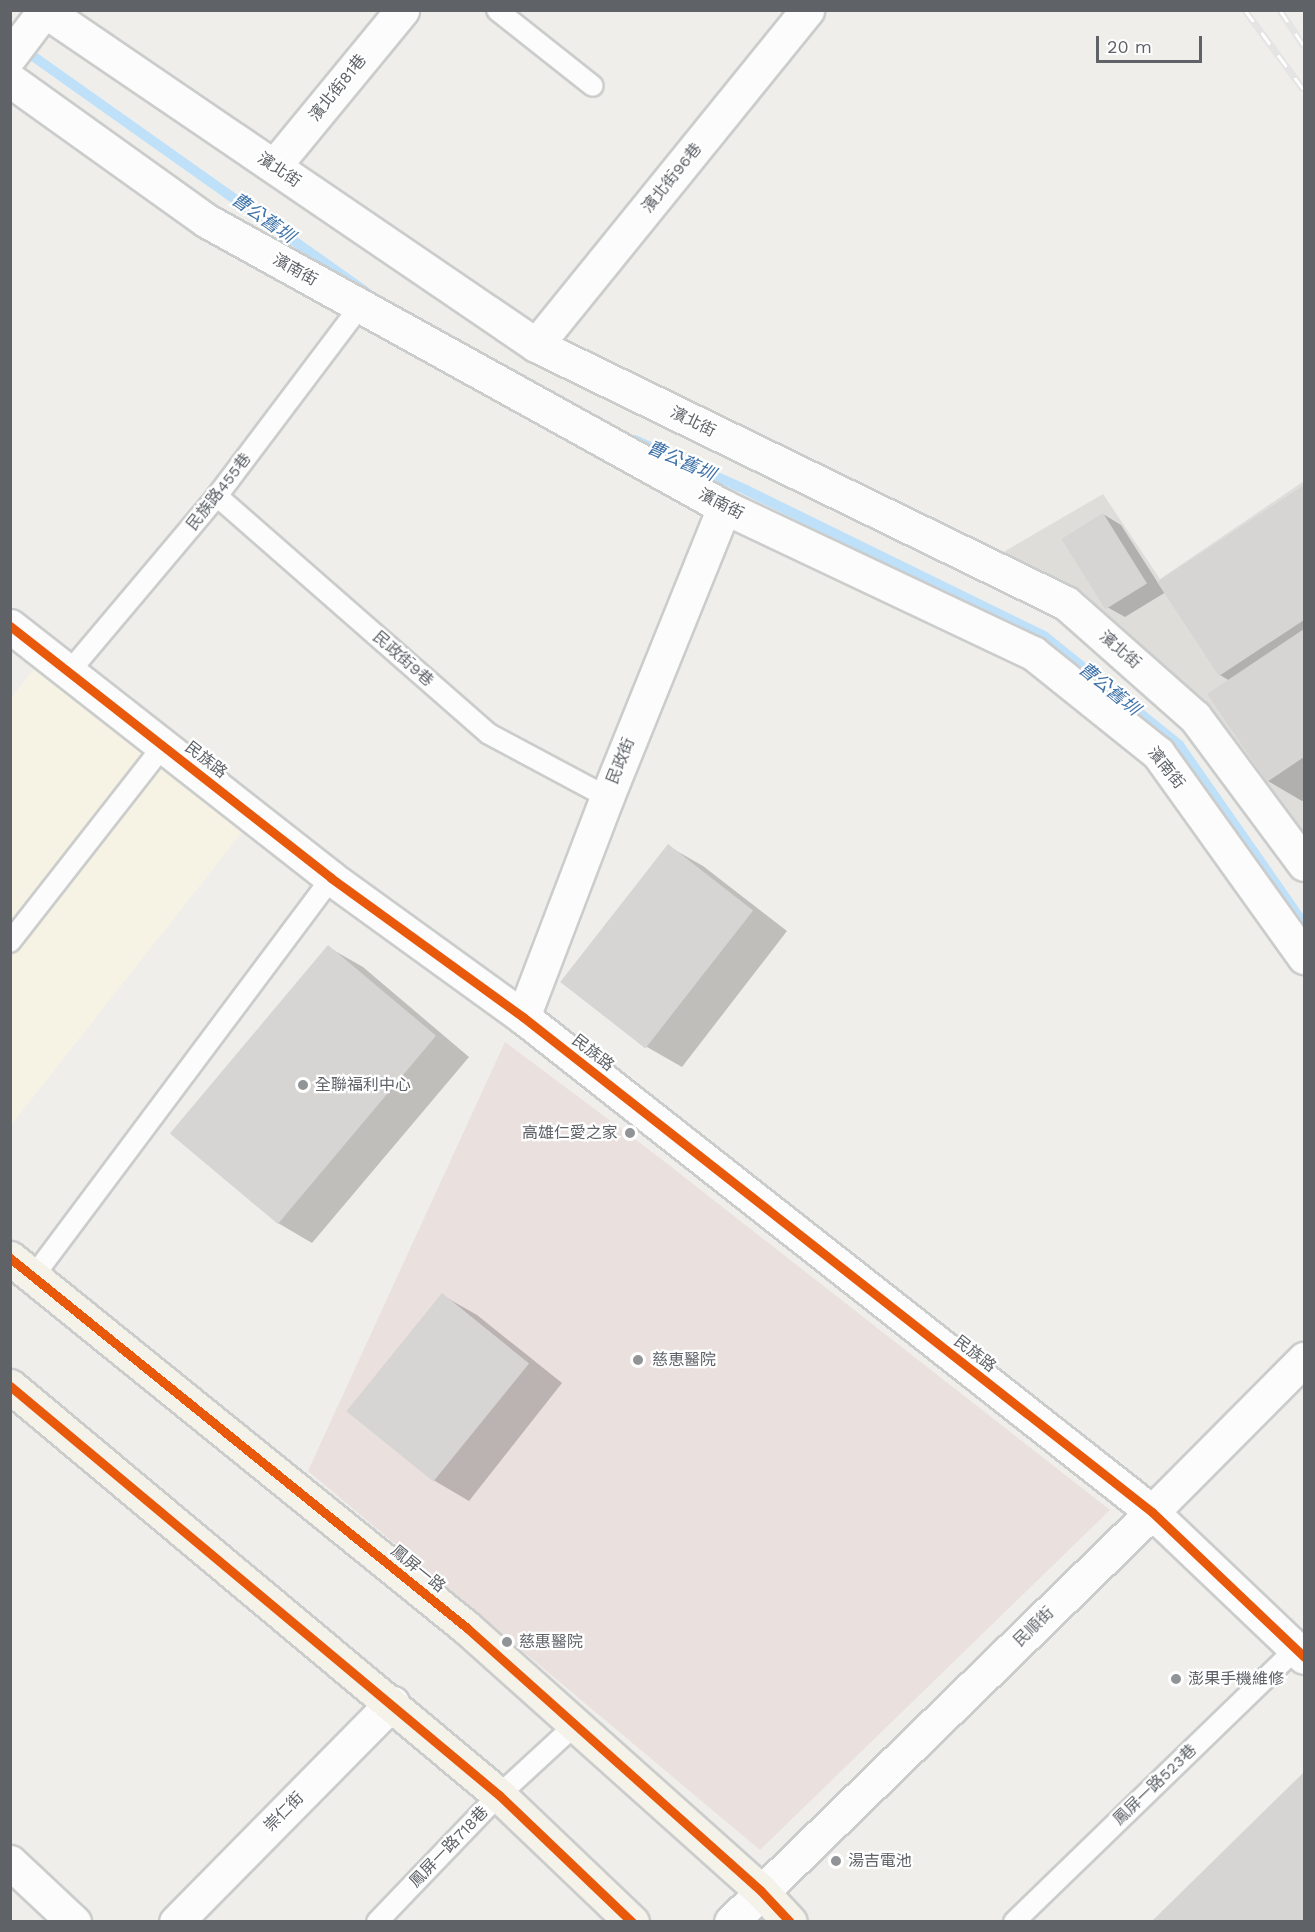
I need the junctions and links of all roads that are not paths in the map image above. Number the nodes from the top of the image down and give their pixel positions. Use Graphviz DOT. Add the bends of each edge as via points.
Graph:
graph roads {
  1 [pos="402,10"];
  2 [pos="497,10"];
  3 [pos="807,10"];
  4 [pos="40,15"];
  5 [pos="11,62"];
  6 [pos="592,86"];
  7 [pos="274,166"];
  8 [pos="360,306"];
  9 [pos="536,345"];
  10 [pos="217,496"];
  11 [pos="724,507"];
  12 [pos="10,626"];
  13 [pos="69,672"];
  14 [pos="163,746"];
  15 [pos="607,797"];
  16 [pos="1305,864"];
  17 [pos="331,878"];
  18 [pos="10,942"];
  19 [pos="1305,957"];
  20 [pos="523,1017"];
  21 [pos="22,1268"];
  22 [pos="1305,1359"];
  23 [pos="10,1386"];
  24 [pos="1152,1512"];
  25 [pos="1300,1653"];
  26 [pos="392,1704"];
  27 [pos="575,1725"];
  28 [pos="499,1795"];
  29 [pos="10,1862"];
  30 [pos="761,1891"];
  31 [pos="74,1922"];
  32 [pos="176,1922"];
  33 [pos="377,1922"];
  34 [pos="632,1922"];
  35 [pos="731,1922"];
  36 [pos="790,1922"];
  37 [pos="1014,1922"];
  1 -- 7 [label="street, 濱北街81巷"];
  2 -- 6 [label="lane"];
  3 -- 9 [label="street, 濱北街96巷"];
  4 -- 5 [label="street"];
  4 -- 7 [label="street, 濱北街"];
  5 -- 8 [label="street, 濱南街" via="207,221"];
  7 -- 9 [label="street, 濱北街"];
  8 -- 10 [label="lane, 民族路455巷"];
  8 -- 11 [label="street, 濱南街"];
  9 -- 16 [label="street, 濱北街" via="1066,603 1195,717"];
  10 -- 13 [label="lane, 民族路455巷"];
  10 -- 15 [label="lane, 民政街9巷" via="489,735"];
  11 -- 15 [label="street, 民政街"];
  11 -- 19 [label="street, 濱南街" via="1033,653 1158,753"];
  12 -- 13 [label="street, 民族路"];
  13 -- 14 [label="street, 民族路"];
  14 -- 17 [label="street, 民族路"];
  14 -- 18 [label="lane"];
  15 -- 20 [label="street, 民政街"];
  17 -- 20 [label="street, 民族路"];
  17 -- 21 [label="lane"];
  20 -- 24 [label="street, 民族路"];
  21 -- 27 [label="main road, 鳳屏一路" via="467,1628"];
  22 -- 24 [label="street, 民順街"];
  23 -- 26 [label="main road"];
  24 -- 25 [label="street, 民族路"];
  24 -- 30 [label="street, 民順街"];
  25 -- 37 [label="lane, 鳳屏一路523巷"];
  26 -- 28 [label="main road"];
  26 -- 32 [label="street, 崇仁街"];
  27 -- 28 [label="lane, 鳳屏一路718巷"];
  27 -- 30 [label="main road, 鳳屏一路"];
  28 -- 33 [label="lane, 鳳屏一路718巷"];
  28 -- 34 [label="main road"];
  29 -- 31 [label="street"];
  30 -- 35 [label="street, 民順街"];
  30 -- 36 [label="main road, 鳳屏一路"];
}
